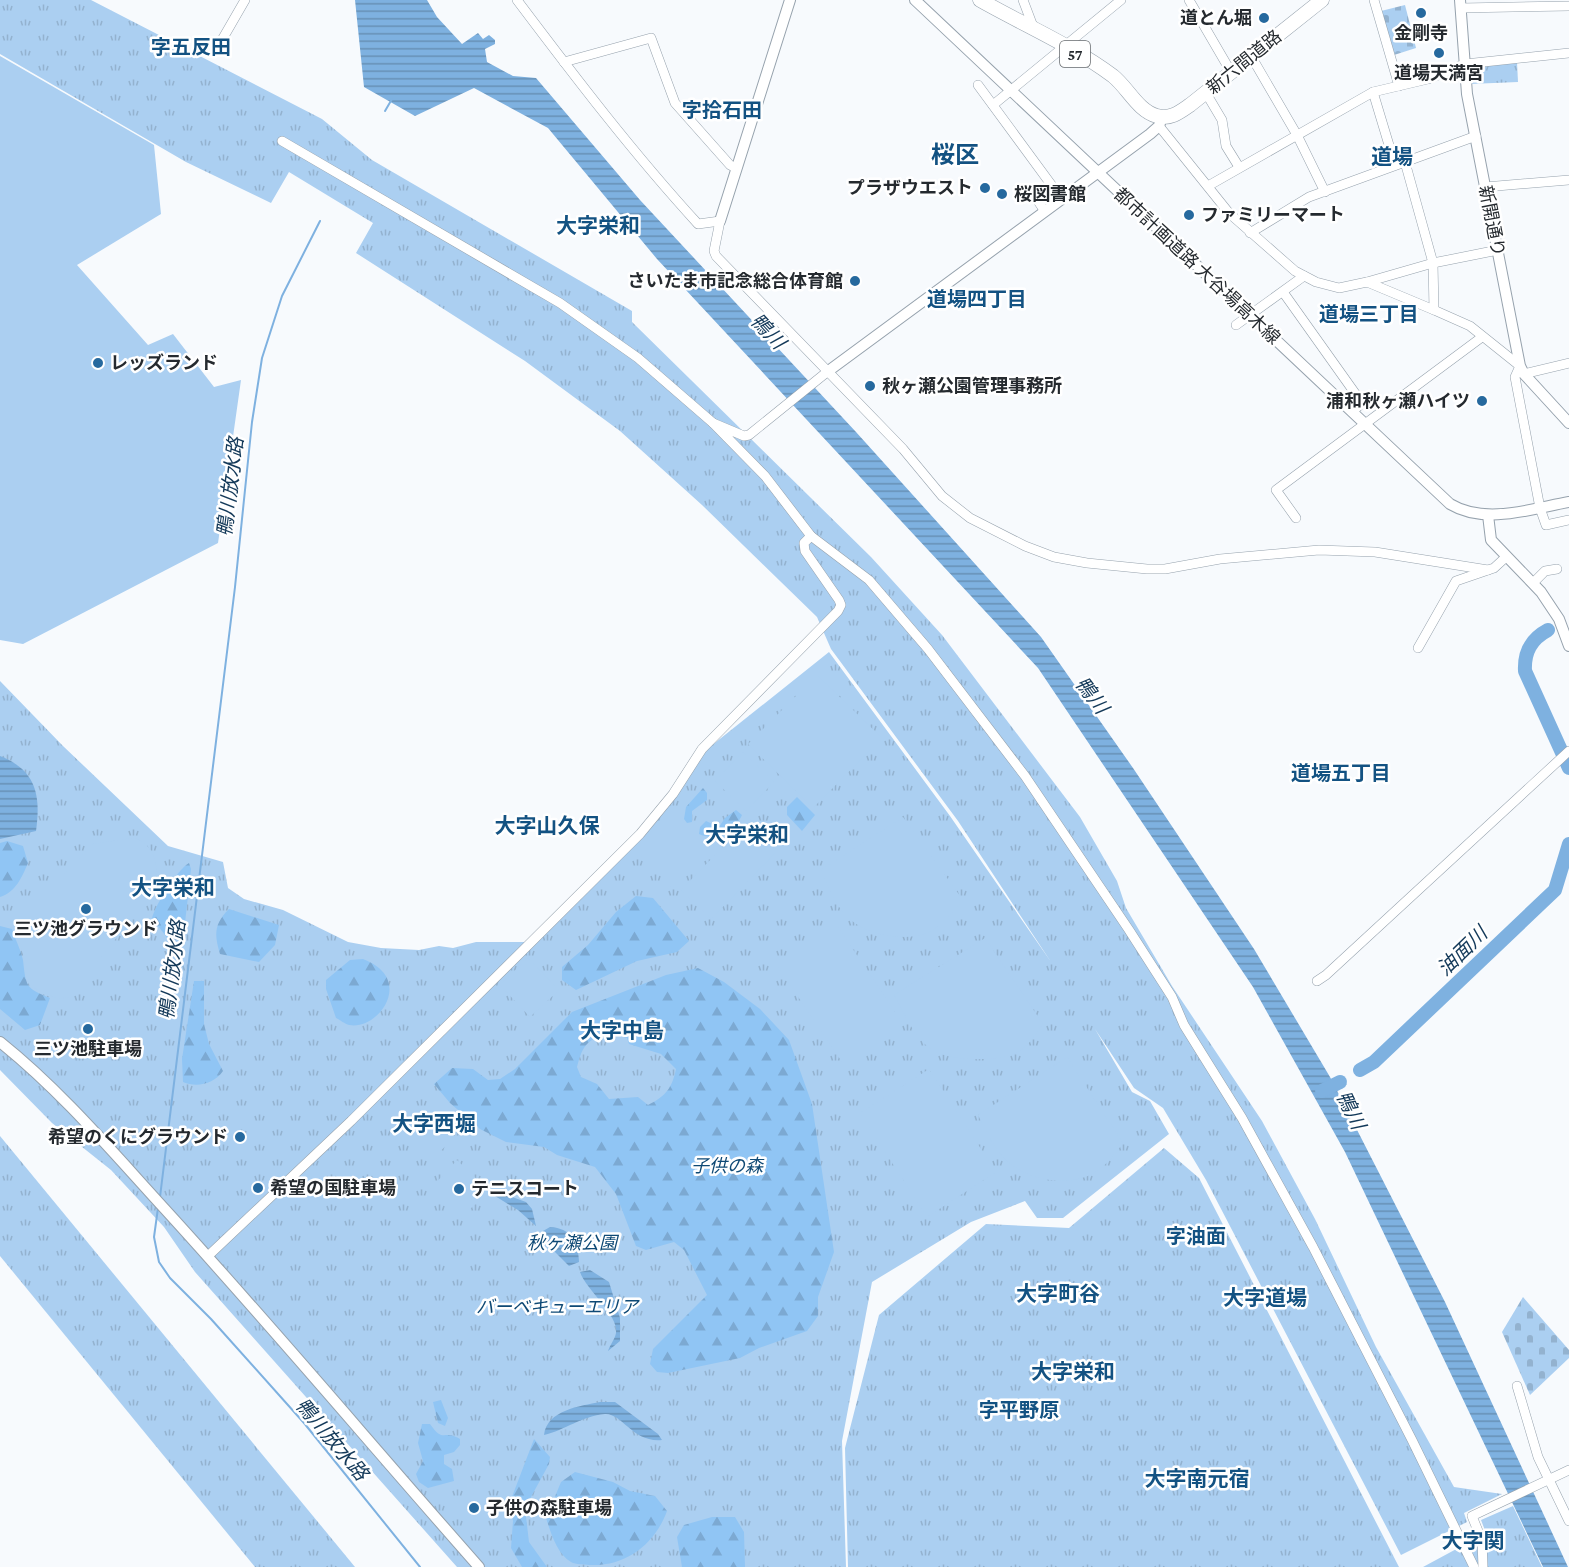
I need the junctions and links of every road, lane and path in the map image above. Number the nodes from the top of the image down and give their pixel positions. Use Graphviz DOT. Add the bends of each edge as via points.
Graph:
graph roads {
  1 [pos="245,0"];
  2 [pos="517,0"];
  3 [pos="790,0"];
  4 [pos="915,0"];
  5 [pos="980,0"];
  6 [pos="1023,0"];
  7 [pos="1121,0"];
  8 [pos="1189,0"];
  9 [pos="1322,0"];
  10 [pos="1374,0"];
  11 [pos="1461,4"];
  12 [pos="1569,6"];
  13 [pos="1035,31"];
  14 [pos="219,45"];
  15 [pos="1062,46"];
  16 [pos="1569,53"];
  17 [pos="1251,56"];
  18 [pos="564,62"];
  19 [pos="1465,64"];
  20 [pos="1231,72"];
  21 [pos="978,85"];
  22 [pos="1399,86"];
  23 [pos="1011,90"];
  24 [pos="1373,92"];
  25 [pos="1206,93"];
  26 [pos="993,105"];
  27 [pos="1160,122"];
  28 [pos="1297,135"];
  29 [pos="1476,136"];
  30 [pos="282,141"];
  31 [pos="1400,164"];
  32 [pos="1239,167"];
  33 [pos="736,168"];
  34 [pos="1098,172"];
  35 [pos="1569,180"];
  36 [pos="1208,186"];
  37 [pos="1485,187"];
  38 [pos="1325,192"];
  39 [pos="1061,198"];
  40 [pos="720,221"];
  41 [pos="1250,233"];
  42 [pos="1498,250"];
  43 [pos="1434,263"];
  44 [pos="1304,276"];
  45 [pos="1367,282"];
  46 [pos="1283,292"];
  47 [pos="1434,310"];
  48 [pos="1249,316"];
  49 [pos="1236,325"];
  50 [pos="1482,337"];
  51 [pos="1569,363"];
  52 [pos="1522,370"];
  53 [pos="826,373"];
  54 [pos="1352,412"];
  55 [pos="713,423"];
  56 [pos="1365,423"];
  57 [pos="1569,423"];
  58 [pos="1569,502"];
  59 [pos="1540,507"];
  60 [pos="1488,515"];
  61 [pos="1296,518"];
  62 [pos="1569,520"];
  63 [pos="811,536"];
  64 [pos="1506,558"];
  65 [pos="1557,569"];
  66 [pos="1488,570"];
  67 [pos="1533,583"];
  68 [pos="1569,646"];
  69 [pos="1418,648"];
  70 [pos="1569,751"];
  71 [pos="1317,981"];
  72 [pos="0,1042"];
  73 [pos="208,1256"];
  74 [pos="1517,1386"];
  75 [pos="1567,1471"];
  76 [pos="1548,1479"];
  77 [pos="1569,1521"];
  78 [pos="479,1567"];
  79 [pos="1474,1567"];
  80 [pos="1483,1567"];
  1 -- 14 [label="street"];
  2 -- 18 [label="street"];
  3 -- 33 [label="street"];
  4 -- 23 [label="street, 都市計画道路 大谷場高木線"];
  5 -- 13 [label="main road, 57"];
  6 -- 13 [label="street"];
  7 -- 15 [label="street"];
  8 -- 20 [label="street"];
  9 -- 17 [label="main road, 新六間道路"];
  10 -- 22 [label="street"];
  11 -- 12 [label="street"];
  11 -- 19 [label="street, 新開通り"];
  13 -- 15 [label="main road, 57"];
  15 -- 23 [label="street"];
  15 -- 27 [label="main road, 57" via="1113,76"];
  16 -- 19 [label="street"];
  17 -- 20 [label="main road, 新六間道路"];
  17 -- 28 [label="street"];
  18 -- 33 [label="street" via="651,38 675,103"];
  18 -- 40 [label="street" via="621,138 698,224"];
  19 -- 22 [label="street"];
  19 -- 29 [label="street, 新開通り"];
  20 -- 25 [label="main road, 新六間道路"];
  21 -- 26 [label="street"];
  22 -- 24 [label="street"];
  23 -- 26 [label="street"];
  23 -- 34 [label="street, 都市計画道路 大谷場高木線"];
  24 -- 28 [label="street"];
  24 -- 31 [label="street"];
  25 -- 27 [label="main road, 新六間道路"];
  25 -- 32 [label="street" via="1222,120 1226,146"];
  26 -- 39 [label="street"];
  27 -- 34 [label="street"];
  27 -- 36 [label="street"];
  28 -- 32 [label="street"];
  28 -- 38 [label="street"];
  29 -- 31 [label="street"];
  29 -- 37 [label="street, 新開通り"];
  30 -- 55 [label="street" via="579,315 638,358"];
  31 -- 38 [label="street"];
  31 -- 43 [label="street"];
  32 -- 36 [label="street"];
  33 -- 40 [label="street"];
  34 -- 39 [label="street"];
  34 -- 48 [label="street, 都市計画道路 大谷場高木線"];
  35 -- 37 [label="street"];
  36 -- 41 [label="street"];
  37 -- 42 [label="street, 新開通り"];
  38 -- 41 [label="street"];
  39 -- 53 [label="street" via="1041,205"];
  40 -- 53 [label="street" via="716,256"];
  41 -- 44 [label="street"];
  42 -- 43 [label="street"];
  42 -- 52 [label="street, 新開通り"];
  43 -- 45 [label="street"];
  43 -- 47 [label="street"];
  44 -- 45 [label="street" via="1339,288"];
  44 -- 46 [label="street"];
  45 -- 47 [label="street"];
  46 -- 48 [label="street"];
  46 -- 54 [label="street" via="1362,403"];
  47 -- 50 [label="street" via="1470,326"];
  48 -- 49 [label="street"];
  48 -- 54 [label="street, 都市計画道路 大谷場高木線"];
  50 -- 52 [label="street"];
  50 -- 56 [label="street"];
  51 -- 52 [label="street"];
  52 -- 57 [label="street"];
  52 -- 59 [label="street" via="1515,377"];
  53 -- 55 [label="street" via="744,436"];
  53 -- 66 [label="street" via="903,449 942,496 970,518 1054,557 1165,569 1220,559 1319,550 1387,554"];
  54 -- 56 [label="street, 都市計画道路 大谷場高木線"];
  55 -- 63 [label="street" via="759,468"];
  56 -- 60 [label="street, 都市計画道路 大谷場高木線" via="1450,504"];
  56 -- 61 [label="street" via="1276,490"];
  58 -- 59 [label="street"];
  59 -- 60 [label="street"];
  59 -- 62 [label="street" via="1546,525"];
  60 -- 64 [label="street" via="1491,540"];
  63 -- 73 [label="street" via="804,543 805,551 841,605 834,616 702,749 673,794 640,834 325,1146"];
  63 -- 79 [label="street" via="869,580 928,649 1025,776 1129,930 1172,997 1184,1025 1242,1118 1313,1246"];
  64 -- 66 [label="street"];
  64 -- 67 [label="street"];
  65 -- 67 [label="street" via="1545,571"];
  66 -- 69 [label="street" via="1456,581"];
  67 -- 68 [label="street" via="1559,620"];
  70 -- 71 [label="street"];
  72 -- 73 [label="street" via="42,1077"];
  73 -- 78 [label="street"];
  74 -- 76 [label="street"];
  75 -- 76 [label="street"];
  76 -- 77 [label="street"];
  76 -- 80 [label="street" via="1472,1516 1482,1541"];
}
